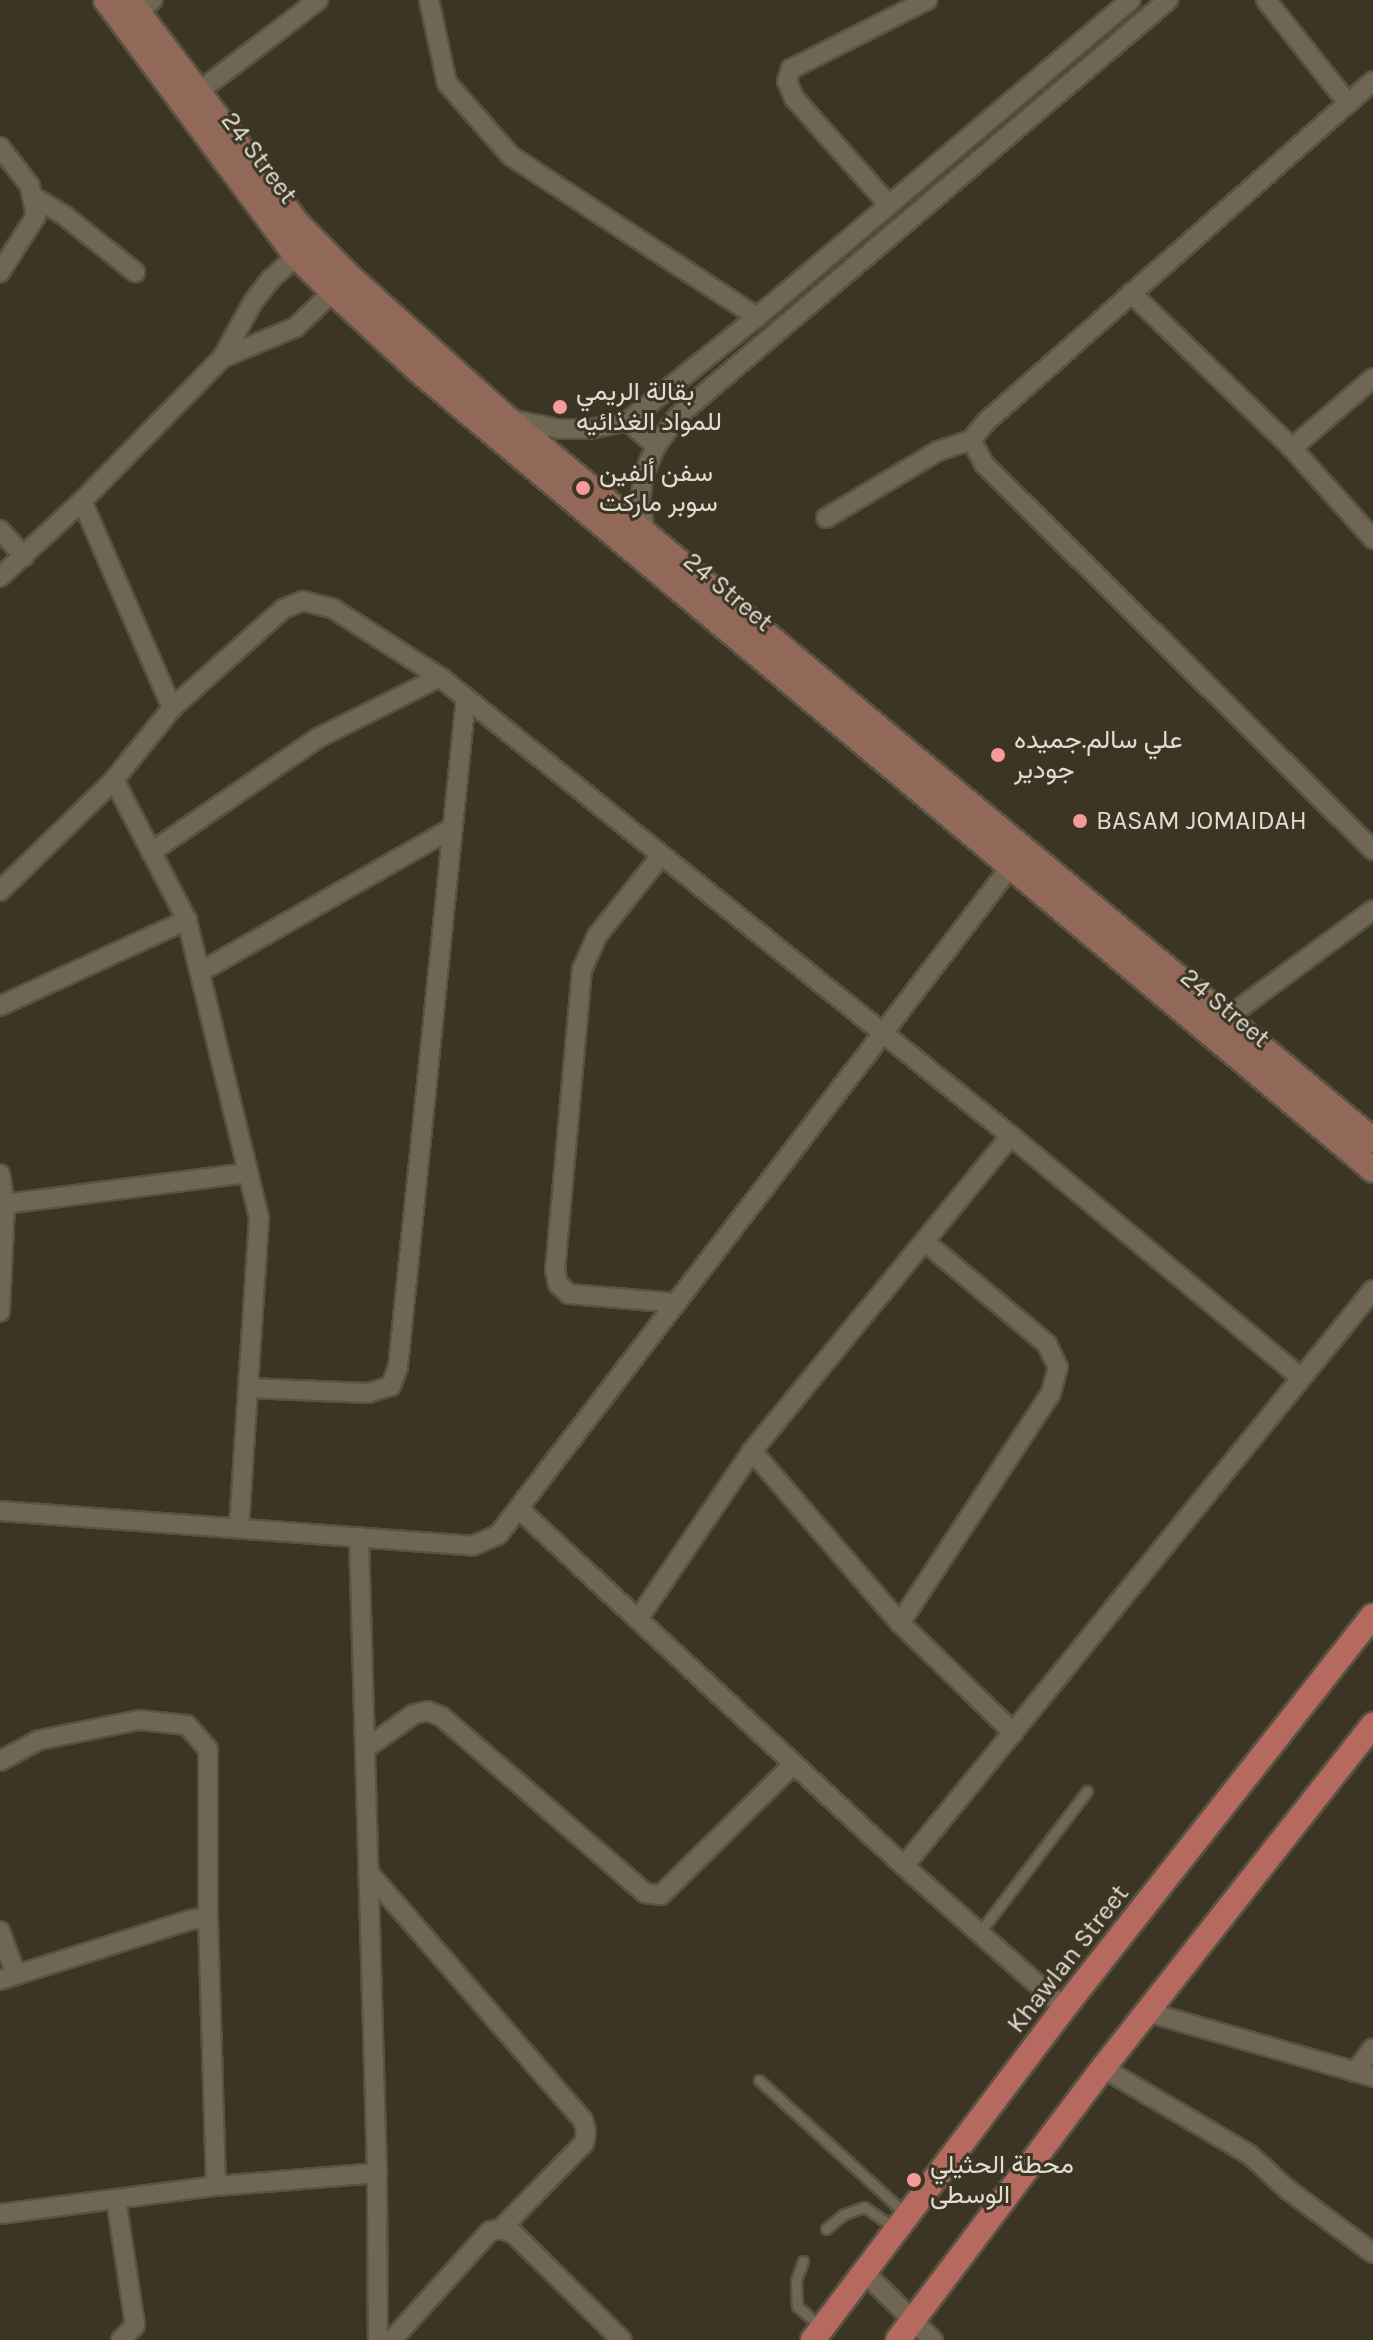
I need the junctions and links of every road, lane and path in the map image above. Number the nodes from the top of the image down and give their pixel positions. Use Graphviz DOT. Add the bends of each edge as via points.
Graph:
graph roads {
  1 [pos="106,0"];
  2 [pos="318,0"];
  3 [pos="429,0"];
  4 [pos="927,0"];
  5 [pos="1131,0"];
  6 [pos="1168,0"];
  7 [pos="1266,0"];
  8 [pos="140,4"];
  9 [pos="1373,81"];
  10 [pos="197,93"];
  11 [pos="1348,103"];
  12 [pos="0,147"];
  13 [pos="32,196"];
  14 [pos="889,205"];
  15 [pos="304,249"];
  16 [pos="0,272"];
  17 [pos="135,272"];
  18 [pos="341,284"];
  19 [pos="1131,293"];
  20 [pos="757,317"];
  21 [pos="222,358"];
  22 [pos="1373,378"];
  23 [pos="508,419"];
  24 [pos="628,421"];
  25 [pos="971,440"];
  26 [pos="656,446"];
  27 [pos="1292,448"];
  28 [pos="82,501"];
  29 [pos="826,518"];
  30 [pos="0,530"];
  31 [pos="646,535"];
  32 [pos="1373,539"];
  33 [pos="24,557"];
  34 [pos="0,577"];
  35 [pos="440,677"];
  36 [pos="466,698"];
  37 [pos="172,708"];
  38 [pos="114,780"];
  39 [pos="452,828"];
  40 [pos="1373,850"];
  41 [pos="151,852"];
  42 [pos="660,857"];
  43 [pos="1012,865"];
  44 [pos="0,891"];
  45 [pos="1373,910"];
  46 [pos="187,920"];
  47 [pos="200,972"];
  48 [pos="0,1006"];
  49 [pos="1218,1024"];
  50 [pos="883,1034"];
  51 [pos="1011,1136"];
  52 [pos="1373,1140"];
  53 [pos="1373,1170"];
  54 [pos="248,1173"];
  55 [pos="0,1179"];
  56 [pos="5,1204"];
  57 [pos="926,1243"];
  58 [pos="1373,1290"];
  59 [pos="677,1303"];
  60 [pos="0,1312"];
  61 [pos="1299,1376"];
  62 [pos="248,1388"];
  63 [pos="752,1451"];
  64 [pos="519,1509"];
  65 [pos="0,1511"];
  66 [pos="239,1528"];
  67 [pos="359,1537"];
  68 [pos="1373,1616"];
  69 [pos="638,1619"];
  70 [pos="900,1623"];
  71 [pos="1373,1725"];
  72 [pos="1014,1733"];
  73 [pos="365,1749"];
  74 [pos="0,1761"];
  75 [pos="794,1764"];
  76 [pos="1087,1791"];
  77 [pos="904,1866"];
  78 [pos="368,1872"];
  79 [pos="208,1917"];
  80 [pos="0,1931"];
  81 [pos="980,1932"];
  82 [pos="8,1978"];
  83 [pos="1064,2008"];
  84 [pos="1147,2012"];
  85 [pos="1373,2048"];
  86 [pos="1103,2068"];
  87 [pos="1364,2074"];
  88 [pos="759,2080"];
  89 [pos="377,2173"];
  90 [pos="216,2186"];
  91 [pos="116,2199"];
  92 [pos="0,2214"];
  93 [pos="902,2222"];
  94 [pos="501,2229"];
  95 [pos="826,2229"];
  96 [pos="1373,2253"];
  97 [pos="803,2261"];
  98 [pos="864,2272"];
  99 [pos="914,2320"];
  100 [pos="136,2332"];
  101 [pos="817,2334"];
  102 [pos="610,2337"];
  103 [pos="121,2340"];
  104 [pos="378,2340"];
  105 [pos="392,2340"];
  106 [pos="898,2340"];
  107 [pos="933,2340"];
  1 -- 15 [label="street, 24 Street"];
  2 -- 10 [label="street"];
  3 -- 20 [label="street" via="447,83 511,156"];
  4 -- 14 [label="street" via="791,69 787,81 794,98"];
  5 -- 14 [label="street"];
  6 -- 26 [label="street" via="707,388"];
  7 -- 11 [label="street"];
  8 -- 10 [label="street, 24 Street"];
  9 -- 11 [label="street"];
  10 -- 15 [label="street, 24 Street"];
  11 -- 19 [label="street"];
  12 -- 13 [label="street"];
  13 -- 16 [label="street" via="36,216"];
  13 -- 17 [label="street"];
  14 -- 20 [label="street"];
  15 -- 18 [label="street, 24 Street"];
  15 -- 21 [label="street" via="253,302"];
  18 -- 21 [label="street" via="296,327"];
  18 -- 23 [label="street, 24 Street"];
  18 -- 43 [label="street, 24 Street" via="445,393"];
  19 -- 25 [label="street"];
  19 -- 27 [label="street"];
  20 -- 24 [label="street"];
  21 -- 28 [label="street"];
  22 -- 27 [label="street"];
  23 -- 24 [label="street" via="560,429"];
  23 -- 31 [label="street, 24 Street"];
  24 -- 26 [label="street"];
  25 -- 29 [label="street" via="938,451"];
  25 -- 40 [label="street" via="985,465"];
  26 -- 31 [label="street" via="640,501"];
  27 -- 32 [label="street"];
  28 -- 33 [label="street"];
  28 -- 37 [label="street"];
  30 -- 33 [label="street"];
  31 -- 49 [label="street, 24 Street"];
  33 -- 34 [label="street"];
  35 -- 36 [label="street"];
  35 -- 37 [label="street" via="332,608 303,601 283,609"];
  35 -- 41 [label="street" via="318,738"];
  36 -- 39 [label="street"];
  36 -- 42 [label="street"];
  37 -- 38 [label="street"];
  38 -- 41 [label="street"];
  38 -- 44 [label="street"];
  39 -- 47 [label="street"];
  39 -- 62 [label="street" via="398,1367 391,1386 368,1393"];
  41 -- 46 [label="street"];
  42 -- 50 [label="street"];
  42 -- 59 [label="street" via="597,936 582,969 555,1270 558,1284 569,1294"];
  43 -- 49 [label="street, 24 Street"];
  43 -- 50 [label="street"];
  45 -- 49 [label="street"];
  46 -- 47 [label="street"];
  46 -- 48 [label="street"];
  47 -- 54 [label="street"];
  49 -- 52 [label="street, 24 Street"];
  49 -- 53 [label="street, 24 Street"];
  50 -- 51 [label="street"];
  50 -- 59 [label="street"];
  51 -- 57 [label="street"];
  51 -- 61 [label="street"];
  54 -- 56 [label="street"];
  54 -- 62 [label="street" via="259,1218"];
  55 -- 56 [label="street"];
  56 -- 60 [label="street"];
  57 -- 63 [label="street"];
  57 -- 70 [label="street" via="1047,1344 1058,1367 1051,1393"];
  58 -- 61 [label="street"];
  59 -- 64 [label="street"];
  61 -- 72 [label="street"];
  62 -- 66 [label="street"];
  63 -- 69 [label="street"];
  63 -- 70 [label="street"];
  64 -- 67 [label="street" via="498,1535 472,1546"];
  64 -- 69 [label="street"];
  65 -- 66 [label="street"];
  66 -- 67 [label="street"];
  67 -- 73 [label="street"];
  68 -- 83 [label="main road, Khawlan Street"];
  69 -- 75 [label="street"];
  70 -- 72 [label="street"];
  71 -- 84 [label="main road"];
  72 -- 77 [label="street"];
  73 -- 75 [label="street" via="414,1714 428,1711 442,1717 645,1893 661,1895"];
  73 -- 78 [label="street"];
  74 -- 79 [label="street" via="39,1740 139,1720 187,1725 208,1749"];
  75 -- 77 [label="street"];
  76 -- 81 [label="lane"];
  77 -- 81 [label="street"];
  78 -- 89 [label="street"];
  78 -- 94 [label="street" via="583,2120 584,2143"];
  79 -- 82 [label="street"];
  79 -- 90 [label="street"];
  80 -- 82 [label="street"];
  81 -- 83 [label="street"];
  83 -- 93 [label="main road, Khawlan Street"];
  84 -- 86 [label="main road"];
  84 -- 87 [label="street"];
  85 -- 87 [label="street"];
  86 -- 96 [label="street" via="1250,2155"];
  86 -- 99 [label="main road"];
  88 -- 93 [label="lane"];
  89 -- 90 [label="street"];
  89 -- 104 [label="street"];
  90 -- 91 [label="street"];
  91 -- 92 [label="street"];
  91 -- 100 [label="street"];
  93 -- 95 [label="lane" via="864,2207"];
  93 -- 98 [label="main road, Khawlan Street"];
  94 -- 102 [label="street" via="514,2234"];
  94 -- 105 [label="street" via="490,2231"];
  97 -- 101 [label="lane" via="796,2280 797,2306"];
  98 -- 99 [label="street"];
  98 -- 101 [label="main road, Khawlan Street"];
  99 -- 106 [label="main road"];
  99 -- 107 [label="street"];
  100 -- 103 [label="street"];
}
